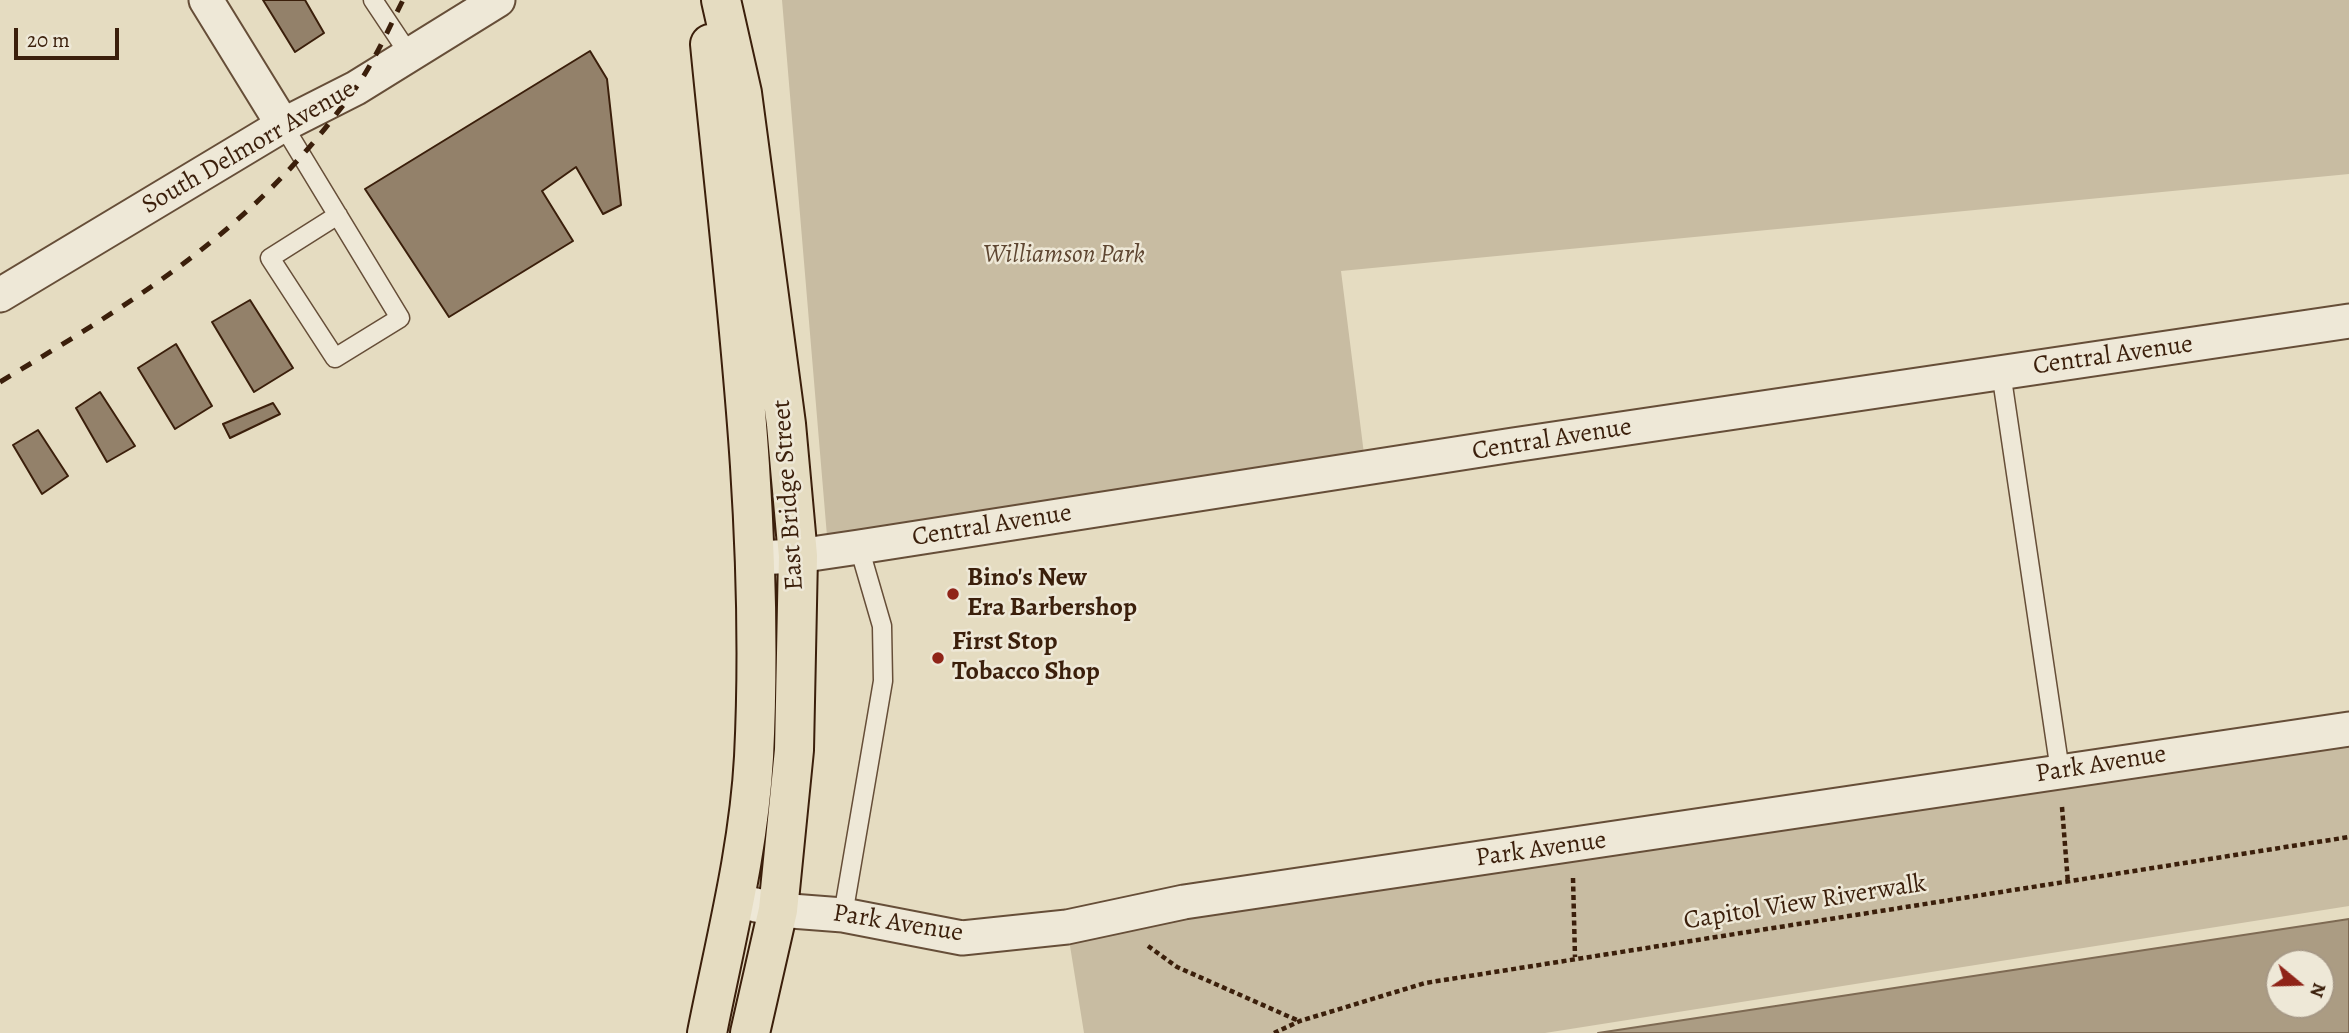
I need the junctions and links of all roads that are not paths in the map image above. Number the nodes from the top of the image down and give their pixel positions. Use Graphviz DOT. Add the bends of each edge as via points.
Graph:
graph roads {
  1 [pos="206,0"];
  2 [pos="373,0"];
  3 [pos="706,0"];
  4 [pos="721,0"];
  5 [pos="493,2"];
  6 [pos="409,54"];
  7 [pos="283,125"];
  8 [pos="338,215"];
  9 [pos="0,295"];
  10 [pos="2349,321"];
  11 [pos="2001,372"];
  12 [pos="859,547"];
  13 [pos="798,556"];
  14 [pos="755,558"];
  15 [pos="2349,729"];
  16 [pos="2060,771"];
  17 [pos="734,900"];
  18 [pos="778,909"];
  19 [pos="843,915"];
  20 [pos="707,1033"];
  21 [pos="750,1033"];
  1 -- 7 [label="street"];
  2 -- 6 [label="lane"];
  3 -- 14 [label="main road, East Bridge Street" via="749,446"];
  4 -- 13 [label="main road, East Bridge Street" via="746,117 786,424"];
  5 -- 6 [label="street, South Delmorr Avenue"];
  6 -- 7 [label="street, South Delmorr Avenue" via="356,88"];
  7 -- 8 [label="lane"];
  7 -- 9 [label="street, South Delmorr Avenue"];
  8 -- 8 [label="lane" via="271,258 335,358 400,318"];
  10 -- 11 [label="street, Central Avenue"];
  11 -- 12 [label="street, Central Avenue"];
  11 -- 16 [label="lane"];
  12 -- 13 [label="street, Central Avenue"];
  12 -- 19 [label="lane" via="881,626 883,681"];
  13 -- 14 [label="street, Central Avenue"];
  13 -- 18 [label="main road, East Bridge Street" via="794,750"];
  14 -- 17 [label="main road, East Bridge Street" via="754,758"];
  15 -- 16 [label="street, Park Avenue"];
  16 -- 19 [label="street, Park Avenue" via="1184,902 1067,927 962,938"];
  17 -- 18 [label="street, Park Avenue"];
  17 -- 20 [label="main road, East Bridge Street"];
  18 -- 19 [label="street, Park Avenue"];
  18 -- 21 [label="main road, East Bridge Street"];
}
